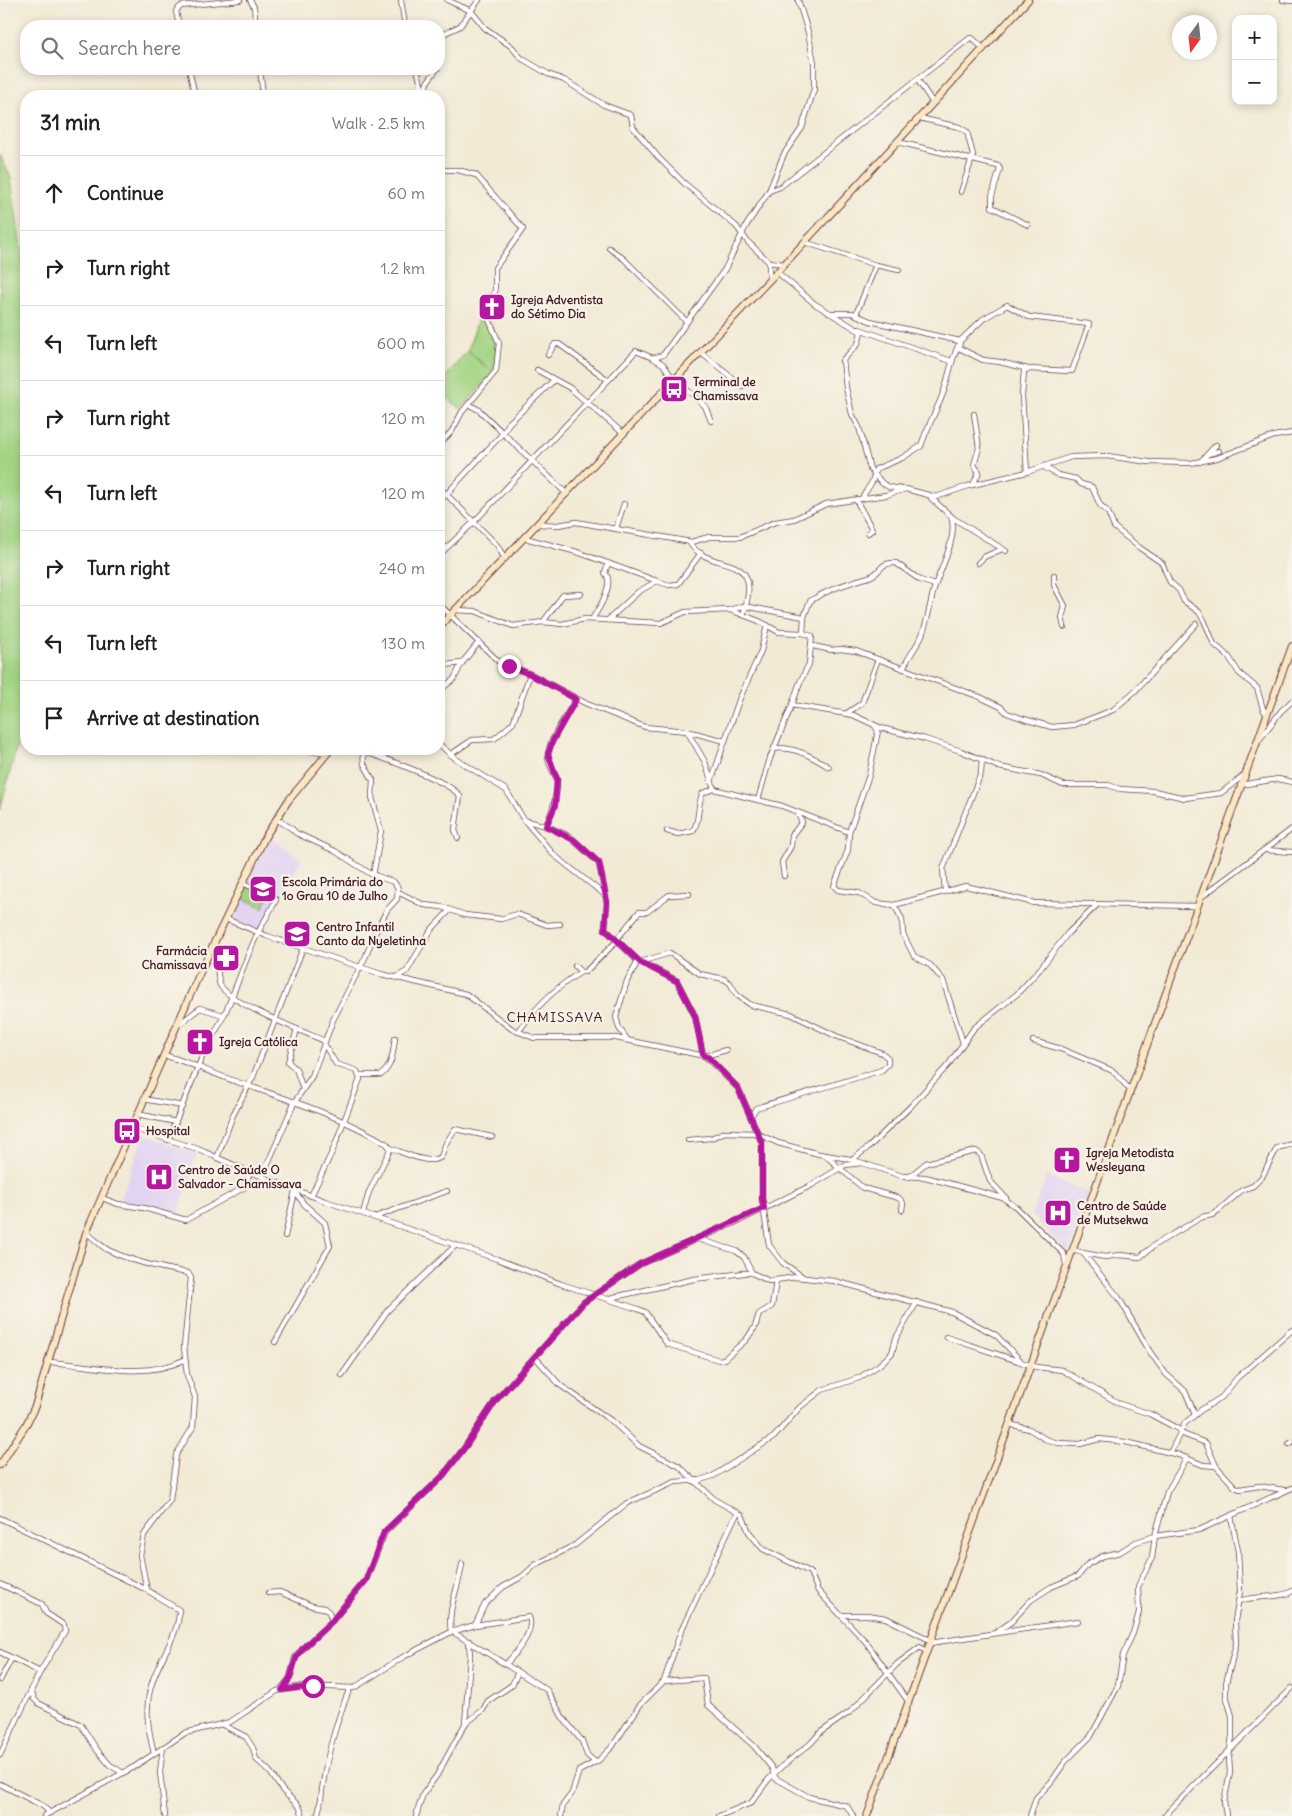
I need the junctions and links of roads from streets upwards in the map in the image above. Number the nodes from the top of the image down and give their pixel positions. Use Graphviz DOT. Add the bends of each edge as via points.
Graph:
graph roads {
  1 [pos="240,0"];
  2 [pos="250,0"];
  3 [pos="401,0"];
  4 [pos="447,0"];
  5 [pos="479,0"];
  6 [pos="798,0"];
  7 [pos="1028,0"];
  8 [pos="1282,0"];
  9 [pos="1292,1"];
  10 [pos="197,2"];
  11 [pos="471,11"];
  12 [pos="467,16"];
  13 [pos="475,16"];
  14 [pos="178,20"];
  15 [pos="255,20"];
  16 [pos="404,20"];
  17 [pos="445,33"];
  18 [pos="984,49"];
  19 [pos="190,75"];
  20 [pos="261,75"];
  21 [pos="418,75"];
  22 [pos="433,75"];
  23 [pos="917,79"];
  24 [pos="194,90"];
  25 [pos="262,90"];
  26 [pos="422,90"];
  27 [pos="425,90"];
  28 [pos="933,103"];
  29 [pos="920,118"];
  30 [pos="898,142"];
  31 [pos="972,159"];
  32 [pos="445,170"];
  33 [pos="770,191"];
  34 [pos="961,192"];
  35 [pos="1028,225"];
  36 [pos="742,234"];
  37 [pos="804,242"];
  38 [pos="608,248"];
  39 [pos="769,262"];
  40 [pos="784,264"];
  41 [pos="876,265"];
  42 [pos="899,270"];
  43 [pos="777,272"];
  44 [pos="769,279"];
  45 [pos="829,313"];
  46 [pos="856,314"];
  47 [pos="687,322"];
  48 [pos="858,329"];
  49 [pos="959,343"];
  50 [pos="700,352"];
  51 [pos="548,355"];
  52 [pos="664,355"];
  53 [pos="653,358"];
  54 [pos="951,361"];
  55 [pos="663,364"];
  56 [pos="1028,369"];
  57 [pos="537,370"];
  58 [pos="554,380"];
  59 [pos="608,380"];
  60 [pos="675,380"];
  61 [pos="742,386"];
  62 [pos="586,402"];
  63 [pos="468,404"];
  64 [pos="974,414"];
  65 [pos="711,421"];
  66 [pos="503,433"];
  67 [pos="1292,433"];
  68 [pos="624,434"];
  69 [pos="445,438"];
  70 [pos="1216,445"];
  71 [pos="1219,451"];
  72 [pos="1208,454"];
  73 [pos="532,460"];
  74 [pos="1200,462"];
  75 [pos="1044,467"];
  76 [pos="1027,472"];
  77 [pos="874,475"];
  78 [pos="973,485"];
  79 [pos="903,489"];
  80 [pos="446,494"];
  81 [pos="567,494"];
  82 [pos="931,498"];
  83 [pos="858,499"];
  84 [pos="624,504"];
  85 [pos="951,516"];
  86 [pos="474,522"];
  87 [pos="538,524"];
  88 [pos="616,528"];
  89 [pos="868,534"];
  90 [pos="526,538"];
  91 [pos="689,542"];
  92 [pos="445,549"];
  93 [pos="701,553"];
  94 [pos="506,559"];
  95 [pos="608,563"];
  96 [pos="978,563"];
  97 [pos="1054,575"];
  98 [pos="657,581"];
  99 [pos="935,585"];
  100 [pos="581,594"];
  101 [pos="745,606"];
  102 [pos="445,608"];
  103 [pos="730,610"];
  104 [pos="452,612"];
  105 [pos="743,614"];
  106 [pos="804,617"];
  107 [pos="592,619"];
  108 [pos="445,620"];
  109 [pos="607,620"];
  110 [pos="542,622"];
  111 [pos="767,624"];
  112 [pos="1196,624"];
  113 [pos="1064,628"];
  114 [pos="803,633"];
  115 [pos="479,642"];
  116 [pos="812,646"];
  117 [pos="1292,646"];
  118 [pos="878,659"];
  119 [pos="462,663"];
  120 [pos="445,666"];
  121 [pos="903,669"];
  122 [pos="530,674"];
  123 [pos="445,686"];
  124 [pos="576,699"];
  125 [pos="1292,701"];
  126 [pos="792,705"];
  127 [pos="847,714"];
  128 [pos="1267,715"];
  129 [pos="874,725"];
  130 [pos="687,731"];
  131 [pos="725,741"];
  132 [pos="1257,742"];
  133 [pos="774,749"];
  134 [pos="445,750"];
  135 [pos="327,755"];
  136 [pos="363,755"];
  137 [pos="373,755"];
  138 [pos="450,755"];
  139 [pos="982,759"];
  140 [pos="830,767"];
  141 [pos="1245,779"];
  142 [pos="711,782"];
  143 [pos="1292,782"];
  144 [pos="1231,787"];
  145 [pos="714,789"];
  146 [pos="758,800"];
  147 [pos="798,813"];
  148 [pos="276,819"];
  149 [pos="524,820"];
  150 [pos="546,826"];
  151 [pos="1292,829"];
  152 [pos="667,831"];
  153 [pos="849,832"];
  154 [pos="458,838"];
  155 [pos="1266,850"];
  156 [pos="1292,852"];
  157 [pos="374,876"];
  158 [pos="784,876"];
  159 [pos="243,883"];
  160 [pos="945,891"];
  161 [pos="398,892"];
  162 [pos="688,894"];
  163 [pos="606,896"];
  164 [pos="1200,898"];
  165 [pos="894,905"];
  166 [pos="1097,905"];
  167 [pos="1198,906"];
  168 [pos="450,910"];
  169 [pos="226,919"];
  170 [pos="560,924"];
  171 [pos="258,932"];
  172 [pos="617,941"];
  173 [pos="215,943"];
  174 [pos="303,948"];
  175 [pos="638,960"];
  176 [pos="360,966"];
  177 [pos="575,966"];
  178 [pos="581,972"];
  179 [pos="397,977"];
  180 [pos="232,997"];
  181 [pos="223,1015"];
  182 [pos="276,1020"];
  183 [pos="178,1025"];
  184 [pos="297,1029"];
  185 [pos="518,1032"];
  186 [pos="395,1038"];
  187 [pos="628,1040"];
  188 [pos="1033,1040"];
  189 [pos="324,1043"];
  190 [pos="963,1043"];
  191 [pos="726,1050"];
  192 [pos="164,1055"];
  193 [pos="704,1055"];
  194 [pos="200,1065"];
  195 [pos="359,1075"];
  196 [pos="249,1086"];
  197 [pos="303,1089"];
  198 [pos="1130,1090"];
  199 [pos="143,1099"];
  200 [pos="294,1103"];
  201 [pos="183,1106"];
  202 [pos="137,1114"];
  203 [pos="751,1116"];
  204 [pos="343,1121"];
  205 [pos="176,1122"];
  206 [pos="132,1128"];
  207 [pos="756,1133"];
  208 [pos="492,1137"];
  209 [pos="168,1140"];
  210 [pos="688,1140"];
  211 [pos="1292,1144"];
  212 [pos="390,1148"];
  213 [pos="825,1155"];
  214 [pos="217,1158"];
  215 [pos="852,1160"];
  216 [pos="862,1163"];
  217 [pos="841,1167"];
  218 [pos="250,1172"];
  219 [pos="262,1177"];
  220 [pos="909,1177"];
  221 [pos="294,1190"];
  222 [pos="447,1191"];
  223 [pos="312,1196"];
  224 [pos="102,1198"];
  225 [pos="1007,1199"];
  226 [pos="764,1208"];
  227 [pos="902,1210"];
  228 [pos="363,1214"];
  229 [pos="375,1217"];
  230 [pos="86,1233"];
  231 [pos="285,1236"];
  232 [pos="697,1239"];
  233 [pos="456,1245"];
  234 [pos="1072,1251"];
  235 [pos="1083,1253"];
  236 [pos="1064,1254"];
  237 [pos="1066,1266"];
  238 [pos="752,1273"];
  239 [pos="803,1277"];
  240 [pos="776,1281"];
  241 [pos="594,1294"];
  242 [pos="607,1298"];
  243 [pos="917,1302"];
  244 [pos="1292,1330"];
  245 [pos="946,1337"];
  246 [pos="275,1342"];
  247 [pos="534,1356"];
  248 [pos="184,1360"];
  249 [pos="1020,1360"];
  250 [pos="49,1362"];
  251 [pos="1034,1366"];
  252 [pos="342,1375"];
  253 [pos="1195,1415"];
  254 [pos="1009,1424"];
  255 [pos="1180,1431"];
  256 [pos="1170,1453"];
  257 [pos="1187,1458"];
  258 [pos="0,1465"];
  259 [pos="1216,1466"];
  260 [pos="693,1481"];
  261 [pos="1290,1489"];
  262 [pos="738,1513"];
  263 [pos="1231,1516"];
  264 [pos="0,1518"];
  265 [pos="1155,1536"];
  266 [pos="462,1564"];
  267 [pos="0,1584"];
  268 [pos="147,1590"];
  269 [pos="1292,1591"];
  270 [pos="268,1593"];
  271 [pos="1239,1601"];
  272 [pos="841,1615"];
  273 [pos="332,1621"];
  274 [pos="1078,1621"];
  275 [pos="475,1625"];
  276 [pos="452,1632"];
  277 [pos="995,1633"];
  278 [pos="469,1640"];
  279 [pos="930,1642"];
  280 [pos="926,1651"];
  281 [pos="0,1652"];
  282 [pos="12,1658"];
  283 [pos="506,1664"];
  284 [pos="40,1672"];
  285 [pos="518,1672"];
  286 [pos="889,1673"];
  287 [pos="0,1680"];
  288 [pos="664,1681"];
  289 [pos="350,1688"];
  290 [pos="1292,1688"];
  291 [pos="282,1690"];
  292 [pos="32,1691"];
  293 [pos="908,1702"];
  294 [pos="466,1724"];
  295 [pos="223,1725"];
  296 [pos="164,1747"];
  297 [pos="1232,1747"];
  298 [pos="154,1753"];
  299 [pos="0,1755"];
  300 [pos="595,1762"];
  301 [pos="123,1773"];
  302 [pos="774,1774"];
  303 [pos="0,1784"];
  304 [pos="46,1815"];
  305 [pos="165,1816"];
  306 [pos="303,1816"];
  307 [pos="317,1816"];
  308 [pos="416,1816"];
  309 [pos="561,1816"];
  310 [pos="719,1816"];
  311 [pos="853,1816"];
  312 [pos="867,1816"];
  313 [pos="1030,1816"];
  314 [pos="1164,1816"];
  315 [pos="1226,1816"];
  1 -- 10 [label="street"];
  2 -- 15 [label="street"];
  3 -- 16 [label="street"];
  4 -- 11 [label="street"];
  5 -- 11 [label="street"];
  6 -- 33 [label="street" via="814,63 814,89 802,128 784,154"];
  7 -- 18 [label="street"];
  8 -- 9 [label="street"];
  10 -- 14 [label="street" via="178,8"];
  11 -- 12 [label="street"];
  11 -- 13 [label="street"];
  12 -- 13 [label="street"];
  12 -- 17 [label="street" via="460,26"];
  13 -- 36 [label="street" via="484,28 512,46 525,60 604,105 631,115 633,127 658,157"];
  18 -- 23 [label="street" via="971,37"];
  18 -- 28 [label="street"];
  19 -- 24 [label="street"];
  20 -- 25 [label="street"];
  21 -- 26 [label="street"];
  22 -- 27 [label="street"];
  23 -- 28 [label="street"];
  23 -- 33 [label="street" via="780,187"];
  28 -- 29 [label="street"];
  29 -- 30 [label="street"];
  29 -- 31 [label="street" via="964,129 969,136"];
  30 -- 31 [label="street"];
  30 -- 37 [label="street"];
  31 -- 34 [label="street"];
  31 -- 35 [label="street" via="1000,169 992,208"];
  32 -- 63 [label="street" via="476,175 523,229 495,268 495,292 484,310 499,343 496,371"];
  33 -- 36 [label="street"];
  36 -- 39 [label="street"];
  36 -- 47 [label="street" via="735,253"];
  37 -- 40 [label="street"];
  37 -- 41 [label="street"];
  38 -- 47 [label="street" via="624,259"];
  39 -- 40 [label="street"];
  39 -- 44 [label="street"];
  40 -- 43 [label="street"];
  41 -- 42 [label="street"];
  41 -- 46 [label="street"];
  43 -- 44 [label="street"];
  43 -- 45 [label="street"];
  44 -- 50 [label="street"];
  45 -- 46 [label="street"];
  45 -- 48 [label="street"];
  46 -- 49 [label="street" via="870,321"];
  47 -- 52 [label="street"];
  48 -- 54 [label="street"];
  48 -- 77 [label="street" via="861,332 858,344 842,361 852,414"];
  49 -- 54 [label="street"];
  49 -- 56 [label="street" via="959,348 983,360"];
  49 -- 56 [label="street" via="983,319 1008,305 1029,317 1089,324 1072,371"];
  50 -- 60 [label="street"];
  50 -- 61 [label="street"];
  51 -- 59 [label="street" via="555,344 559,344"];
  52 -- 53 [label="street"];
  52 -- 55 [label="street"];
  53 -- 55 [label="street"];
  53 -- 59 [label="street" via="636,351"];
  54 -- 77 [label="street" via="944,390 921,446 880,466"];
  55 -- 60 [label="street"];
  56 -- 76 [label="street" via="1024,371 1022,396"];
  57 -- 58 [label="street"];
  58 -- 62 [label="street"];
  58 -- 66 [label="street"];
  59 -- 62 [label="street"];
  60 -- 65 [label="street" via="705,406"];
  60 -- 68 [label="street"];
  62 -- 68 [label="street"];
  62 -- 73 [label="street"];
  63 -- 66 [label="street"];
  63 -- 69 [label="street"];
  64 -- 78 [label="street" via="979,448 974,465 979,472"];
  66 -- 73 [label="street"];
  66 -- 80 [label="street"];
  67 -- 74 [label="street" via="1282,433"];
  68 -- 81 [label="street"];
  70 -- 72 [label="street"];
  71 -- 72 [label="street"];
  72 -- 74 [label="street"];
  73 -- 81 [label="street"];
  73 -- 86 [label="street"];
  74 -- 75 [label="street" via="1071,457"];
  75 -- 76 [label="street"];
  75 -- 128 [label="street" via="1092,487 1114,527 1162,563 1170,582 1184,601 1199,612 1214,644 1257,688"];
  76 -- 78 [label="street"];
  77 -- 79 [label="street" via="889,487"];
  77 -- 83 [label="street" via="865,494"];
  78 -- 82 [label="street"];
  79 -- 82 [label="street"];
  79 -- 83 [label="street"];
  80 -- 86 [label="street"];
  81 -- 87 [label="street"];
  82 -- 85 [label="street"];
  83 -- 89 [label="street" via="872,530"];
  83 -- 91 [label="street" via="818,506 794,519 775,522 746,536 709,537"];
  84 -- 88 [label="street"];
  85 -- 96 [label="street" via="1004,550 984,557"];
  85 -- 99 [label="street" via="954,528"];
  86 -- 92 [label="street"];
  86 -- 94 [label="street"];
  87 -- 88 [label="street" via="576,522"];
  87 -- 90 [label="street"];
  88 -- 91 [label="street"];
  90 -- 94 [label="street"];
  90 -- 95 [label="street"];
  91 -- 93 [label="street"];
  93 -- 98 [label="street" via="678,584"];
  93 -- 101 [label="street" via="743,571 749,586"];
  94 -- 104 [label="street"];
  95 -- 98 [label="street"];
  95 -- 107 [label="street" via="605,573 608,583 602,604"];
  97 -- 113 [label="street" via="1054,585 1065,606"];
  98 -- 109 [label="street" via="638,592"];
  99 -- 106 [label="street" via="920,580 896,563 885,564 870,577 822,593 810,601"];
  99 -- 121 [label="street" via="923,633"];
  100 -- 110 [label="street" via="563,595"];
  101 -- 103 [label="street"];
  101 -- 105 [label="street"];
  101 -- 106 [label="street"];
  102 -- 104 [label="street"];
  103 -- 105 [label="street"];
  103 -- 109 [label="street" via="685,612 661,623"];
  104 -- 108 [label="street"];
  104 -- 110 [label="street" via="486,614 513,626"];
  104 -- 115 [label="street"];
  105 -- 111 [label="street"];
  106 -- 114 [label="street"];
  107 -- 109 [label="street"];
  107 -- 110 [label="street" via="562,624"];
  111 -- 114 [label="street" via="779,632"];
  111 -- 131 [label="street" via="761,651"];
  112 -- 121 [label="street" via="1135,691 1113,710 1074,726 1052,727 1024,719 980,697"];
  114 -- 116 [label="street" via="812,636"];
  115 -- 119 [label="street"];
  115 -- 122 [label="street" via="498,661"];
  116 -- 118 [label="street" via="849,650"];
  116 -- 126 [label="street" via="809,664"];
  117 -- 128 [label="street"];
  118 -- 121 [label="street"];
  118 -- 127 [label="street" via="862,703"];
  119 -- 120 [label="street"];
  119 -- 123 [label="street" via="454,679"];
  122 -- 124 [label="street"];
  122 -- 138 [label="street" via="513,723 494,739 472,740"];
  124 -- 130 [label="street" via="645,727"];
  124 -- 150 [label="street" via="548,754 557,779 555,806"];
  125 -- 132 [label="street"];
  126 -- 127 [label="street"];
  126 -- 133 [label="street"];
  127 -- 129 [label="street"];
  128 -- 132 [label="street"];
  129 -- 139 [label="street"];
  129 -- 153 [label="street" via="878,732 869,775"];
  130 -- 131 [label="street"];
  130 -- 142 [label="street" via="705,762"];
  131 -- 142 [label="street"];
  132 -- 141 [label="street"];
  133 -- 140 [label="street" via="792,750"];
  133 -- 146 [label="street"];
  134 -- 138 [label="street"];
  135 -- 148 [label="street"];
  136 -- 157 [label="street" via="364,764 373,780 372,797 381,831"];
  137 -- 154 [label="street" via="448,784 459,794 455,830"];
  138 -- 149 [label="street" via="506,790"];
  139 -- 144 [label="street" via="999,767 1041,775 1066,785 1105,784 1185,798 1221,793"];
  139 -- 160 [label="street" via="981,773 943,869"];
  141 -- 143 [label="street"];
  141 -- 144 [label="street"];
  141 -- 144 [label="street"];
  141 -- 164 [label="street"];
  142 -- 145 [label="street"];
  145 -- 146 [label="street"];
  145 -- 152 [label="street" via="703,793 700,798 693,832 678,834"];
  146 -- 147 [label="street"];
  147 -- 153 [label="street"];
  147 -- 158 [label="street" via="802,822 792,835 791,846 782,862"];
  148 -- 157 [label="street"];
  148 -- 159 [label="street"];
  149 -- 150 [label="street"];
  149 -- 163 [label="street" via="554,855"];
  150 -- 163 [label="street" via="574,840 599,863"];
  151 -- 155 [label="street"];
  153 -- 165 [label="street" via="848,850 834,886 838,890 865,895 876,903"];
  155 -- 156 [label="street"];
  155 -- 164 [label="street"];
  157 -- 161 [label="street" via="394,882"];
  159 -- 169 [label="street"];
  159 -- 171 [label="street" via="276,899"];
  160 -- 165 [label="street"];
  160 -- 166 [label="street" via="973,886 1034,902 1088,902"];
  161 -- 168 [label="street" via="424,905"];
  161 -- 176 [label="street"];
  162 -- 172 [label="street" via="669,895 647,912 638,912"];
  163 -- 172 [label="street" via="605,928"];
  164 -- 167 [label="street"];
  165 -- 190 [label="street" via="914,956 930,965 943,980"];
  166 -- 167 [label="street"];
  166 -- 190 [label="street" via="1068,933 1021,990 981,1022"];
  167 -- 198 [label="street"];
  168 -- 170 [label="street" via="495,918 510,918 517,914 547,925"];
  168 -- 179 [label="street" via="431,930 407,971"];
  169 -- 171 [label="street"];
  169 -- 173 [label="street"];
  171 -- 174 [label="street"];
  171 -- 180 [label="street"];
  172 -- 175 [label="street"];
  172 -- 178 [label="street" via="595,964"];
  173 -- 180 [label="street" via="219,982"];
  173 -- 183 [label="street"];
  174 -- 176 [label="street"];
  174 -- 182 [label="street"];
  175 -- 187 [label="street" via="627,981 616,1017"];
  175 -- 193 [label="street" via="677,981 695,1016"];
  175 -- 203 [label="street" via="670,953 700,974 724,979 737,996 751,1005 791,1014 888,1058 888,1064 882,1070 756,1108"];
  176 -- 179 [label="street"];
  176 -- 189 [label="street"];
  177 -- 178 [label="street"];
  178 -- 185 [label="street" via="535,1010"];
  179 -- 185 [label="street" via="466,994"];
  180 -- 181 [label="street"];
  180 -- 182 [label="street"];
  181 -- 183 [label="street" via="200,1008"];
  181 -- 194 [label="street"];
  182 -- 184 [label="street"];
  182 -- 196 [label="street"];
  183 -- 192 [label="street"];
  184 -- 189 [label="street"];
  184 -- 197 [label="street" via="288,1062 296,1070"];
  185 -- 187 [label="street" via="539,1040 602,1036"];
  186 -- 195 [label="street" via="392,1061 386,1070 381,1075"];
  187 -- 193 [label="street"];
  188 -- 198 [label="street" via="1113,1071"];
  189 -- 195 [label="street" via="336,1064 357,1071"];
  189 -- 197 [label="street" via="312,1076"];
  190 -- 215 [label="street" via="949,1064 911,1106"];
  191 -- 193 [label="street"];
  192 -- 194 [label="street"];
  192 -- 199 [label="street"];
  193 -- 203 [label="street" via="738,1088"];
  194 -- 196 [label="street"];
  194 -- 201 [label="street"];
  195 -- 204 [label="street"];
  196 -- 200 [label="street"];
  196 -- 214 [label="street" via="233,1114"];
  197 -- 200 [label="street"];
  198 -- 234 [label="street"];
  199 -- 201 [label="street"];
  199 -- 202 [label="street"];
  200 -- 204 [label="street"];
  200 -- 219 [label="street"];
  201 -- 205 [label="street"];
  202 -- 205 [label="street"];
  202 -- 206 [label="street"];
  203 -- 207 [label="street"];
  204 -- 212 [label="street" via="383,1141"];
  204 -- 223 [label="street"];
  205 -- 209 [label="street"];
  206 -- 209 [label="street"];
  206 -- 224 [label="street"];
  207 -- 210 [label="street" via="725,1132 711,1138"];
  207 -- 213 [label="street" via="778,1143"];
  207 -- 226 [label="street" via="762,1149"];
  208 -- 212 [label="street" via="455,1129 437,1160 406,1156"];
  209 -- 214 [label="street"];
  211 -- 235 [label="street" via="1277,1148 1262,1177 1253,1186 1242,1190 1212,1215 1202,1217 1157,1244 1140,1258"];
  212 -- 228 [label="street" via="369,1192"];
  213 -- 215 [label="street"];
  213 -- 217 [label="street"];
  214 -- 218 [label="street"];
  215 -- 216 [label="street"];
  216 -- 217 [label="street"];
  216 -- 220 [label="street"];
  217 -- 226 [label="street"];
  217 -- 227 [label="street" via="862,1188 899,1198"];
  218 -- 219 [label="street"];
  218 -- 224 [label="street" via="245,1187 186,1220"];
  219 -- 221 [label="street"];
  220 -- 225 [label="street" via="925,1177"];
  220 -- 225 [label="street" via="926,1163 976,1151 981,1155 990,1180"];
  221 -- 223 [label="street"];
  221 -- 231 [label="street"];
  221 -- 246 [label="street" via="325,1223 330,1246"];
  222 -- 229 [label="street"];
  223 -- 228 [label="street"];
  224 -- 230 [label="street"];
  225 -- 236 [label="street"];
  226 -- 232 [label="street"];
  226 -- 239 [label="street" via="769,1245 790,1270"];
  228 -- 229 [label="street"];
  229 -- 233 [label="street"];
  230 -- 248 [label="street" via="106,1249 150,1266 190,1275"];
  230 -- 250 [label="street"];
  232 -- 238 [label="street" via="740,1253"];
  232 -- 241 [label="street" via="640,1264"];
  233 -- 241 [label="street"];
  233 -- 252 [label="street" via="388,1310"];
  234 -- 235 [label="street"];
  234 -- 236 [label="street"];
  234 -- 237 [label="street"];
  235 -- 253 [label="street" via="1119,1298 1166,1374 1185,1391"];
  236 -- 237 [label="street"];
  237 -- 251 [label="street"];
  238 -- 240 [label="street"];
  238 -- 242 [label="street" via="694,1279"];
  239 -- 240 [label="street"];
  239 -- 243 [label="street" via="834,1280"];
  240 -- 242 [label="street" via="772,1306 759,1314 746,1340 719,1360 667,1344 645,1312"];
  241 -- 242 [label="street"];
  241 -- 247 [label="street"];
  243 -- 249 [label="street" via="952,1312 996,1335"];
  243 -- 260 [label="street" via="897,1337 892,1353 880,1365 859,1378 822,1390 756,1450 713,1476"];
  244 -- 253 [label="street" via="1237,1378 1222,1397"];
  245 -- 249 [label="street"];
  247 -- 260 [label="street" via="582,1402 613,1422 640,1447 679,1466"];
  247 -- 273 [label="street" via="496,1400 448,1470 384,1532 366,1580"];
  248 -- 250 [label="street" via="147,1370"];
  248 -- 268 [label="street" via="195,1396 193,1427 176,1455 168,1504 144,1535 140,1554"];
  249 -- 251 [label="street"];
  250 -- 258 [label="street" via="29,1419"];
  251 -- 254 [label="street" via="1028,1372"];
  251 -- 255 [label="street" via="1062,1370 1120,1404 1150,1414"];
  253 -- 255 [label="street"];
  254 -- 256 [label="street" via="1029,1429 1058,1443 1105,1440"];
  254 -- 279 [label="street"];
  255 -- 256 [label="street"];
  255 -- 259 [label="street" via="1206,1443"];
  256 -- 257 [label="street"];
  257 -- 259 [label="street"];
  257 -- 265 [label="street" via="1167,1492"];
  259 -- 261 [label="street" via="1238,1488"];
  260 -- 262 [label="street" via="724,1507"];
  260 -- 275 [label="street" via="675,1482 627,1503 575,1546 535,1565 503,1587 485,1604"];
  261 -- 263 [label="street"];
  262 -- 272 [label="street" via="744,1516 749,1532 763,1549 810,1572 818,1591"];
  262 -- 288 [label="street" via="684,1623"];
  263 -- 265 [label="street" via="1194,1532"];
  263 -- 271 [label="street" via="1240,1581"];
  264 -- 268 [label="street"];
  265 -- 277 [label="street" via="1103,1556 1088,1564 1078,1576 1048,1588"];
  265 -- 313 [label="street" via="1151,1563 1138,1586 1139,1612 1124,1655 1118,1686 1091,1736 1036,1798"];
  266 -- 276 [label="street" via="452,1603"];
  267 -- 284 [label="street" via="42,1604 46,1612 64,1625 64,1636"];
  268 -- 298 [label="street" via="177,1608 179,1614 152,1683 148,1715"];
  269 -- 271 [label="street" via="1287,1595"];
  270 -- 273 [label="street" via="280,1592 324,1608 330,1612"];
  271 -- 297 [label="street" via="1235,1621 1236,1644 1226,1691 1232,1716"];
  272 -- 279 [label="street" via="886,1618"];
  272 -- 286 [label="street"];
  273 -- 291 [label="street" via="296,1658 290,1678"];
  274 -- 277 [label="street"];
  275 -- 276 [label="street"];
  275 -- 283 [label="street" via="530,1618 522,1644"];
  276 -- 278 [label="street"];
  276 -- 289 [label="street"];
  277 -- 279 [label="street"];
  278 -- 283 [label="street"];
  278 -- 294 [label="street"];
  279 -- 280 [label="street"];
  280 -- 286 [label="street" via="920,1647"];
  280 -- 293 [label="street"];
  281 -- 282 [label="street"];
  282 -- 284 [label="street"];
  282 -- 287 [label="street"];
  283 -- 285 [label="street"];
  284 -- 292 [label="street"];
  285 -- 294 [label="street" via="512,1685 488,1701 483,1710"];
  285 -- 300 [label="street" via="547,1690 563,1718 582,1741 587,1755"];
  286 -- 293 [label="street"];
  286 -- 302 [label="street" via="850,1712"];
  288 -- 300 [label="street" via="640,1705 612,1748"];
  288 -- 302 [label="street" via="704,1678 708,1705 754,1746"];
  289 -- 291 [label="street" via="303,1686"];
  289 -- 307 [label="street" via="324,1778"];
  290 -- 297 [label="street"];
  291 -- 295 [label="street"];
  292 -- 299 [label="street"];
  292 -- 301 [label="street" via="38,1703 81,1725 110,1765"];
  293 -- 312 [label="street"];
  294 -- 308 [label="street" via="423,1794"];
  295 -- 296 [label="street" via="185,1733"];
  295 -- 306 [label="street" via="246,1737 256,1759 299,1806"];
  296 -- 298 [label="street"];
  296 -- 305 [label="street" via="160,1772"];
  297 -- 314 [label="street"];
  297 -- 315 [label="street" via="1224,1801"];
  298 -- 301 [label="street"];
  300 -- 309 [label="street" via="579,1771"];
  301 -- 304 [label="street"];
  302 -- 310 [label="street" via="751,1803"];
  302 -- 311 [label="street" via="775,1778 810,1796 847,1806"];
  303 -- 304 [label="street" via="43,1806"];
}
